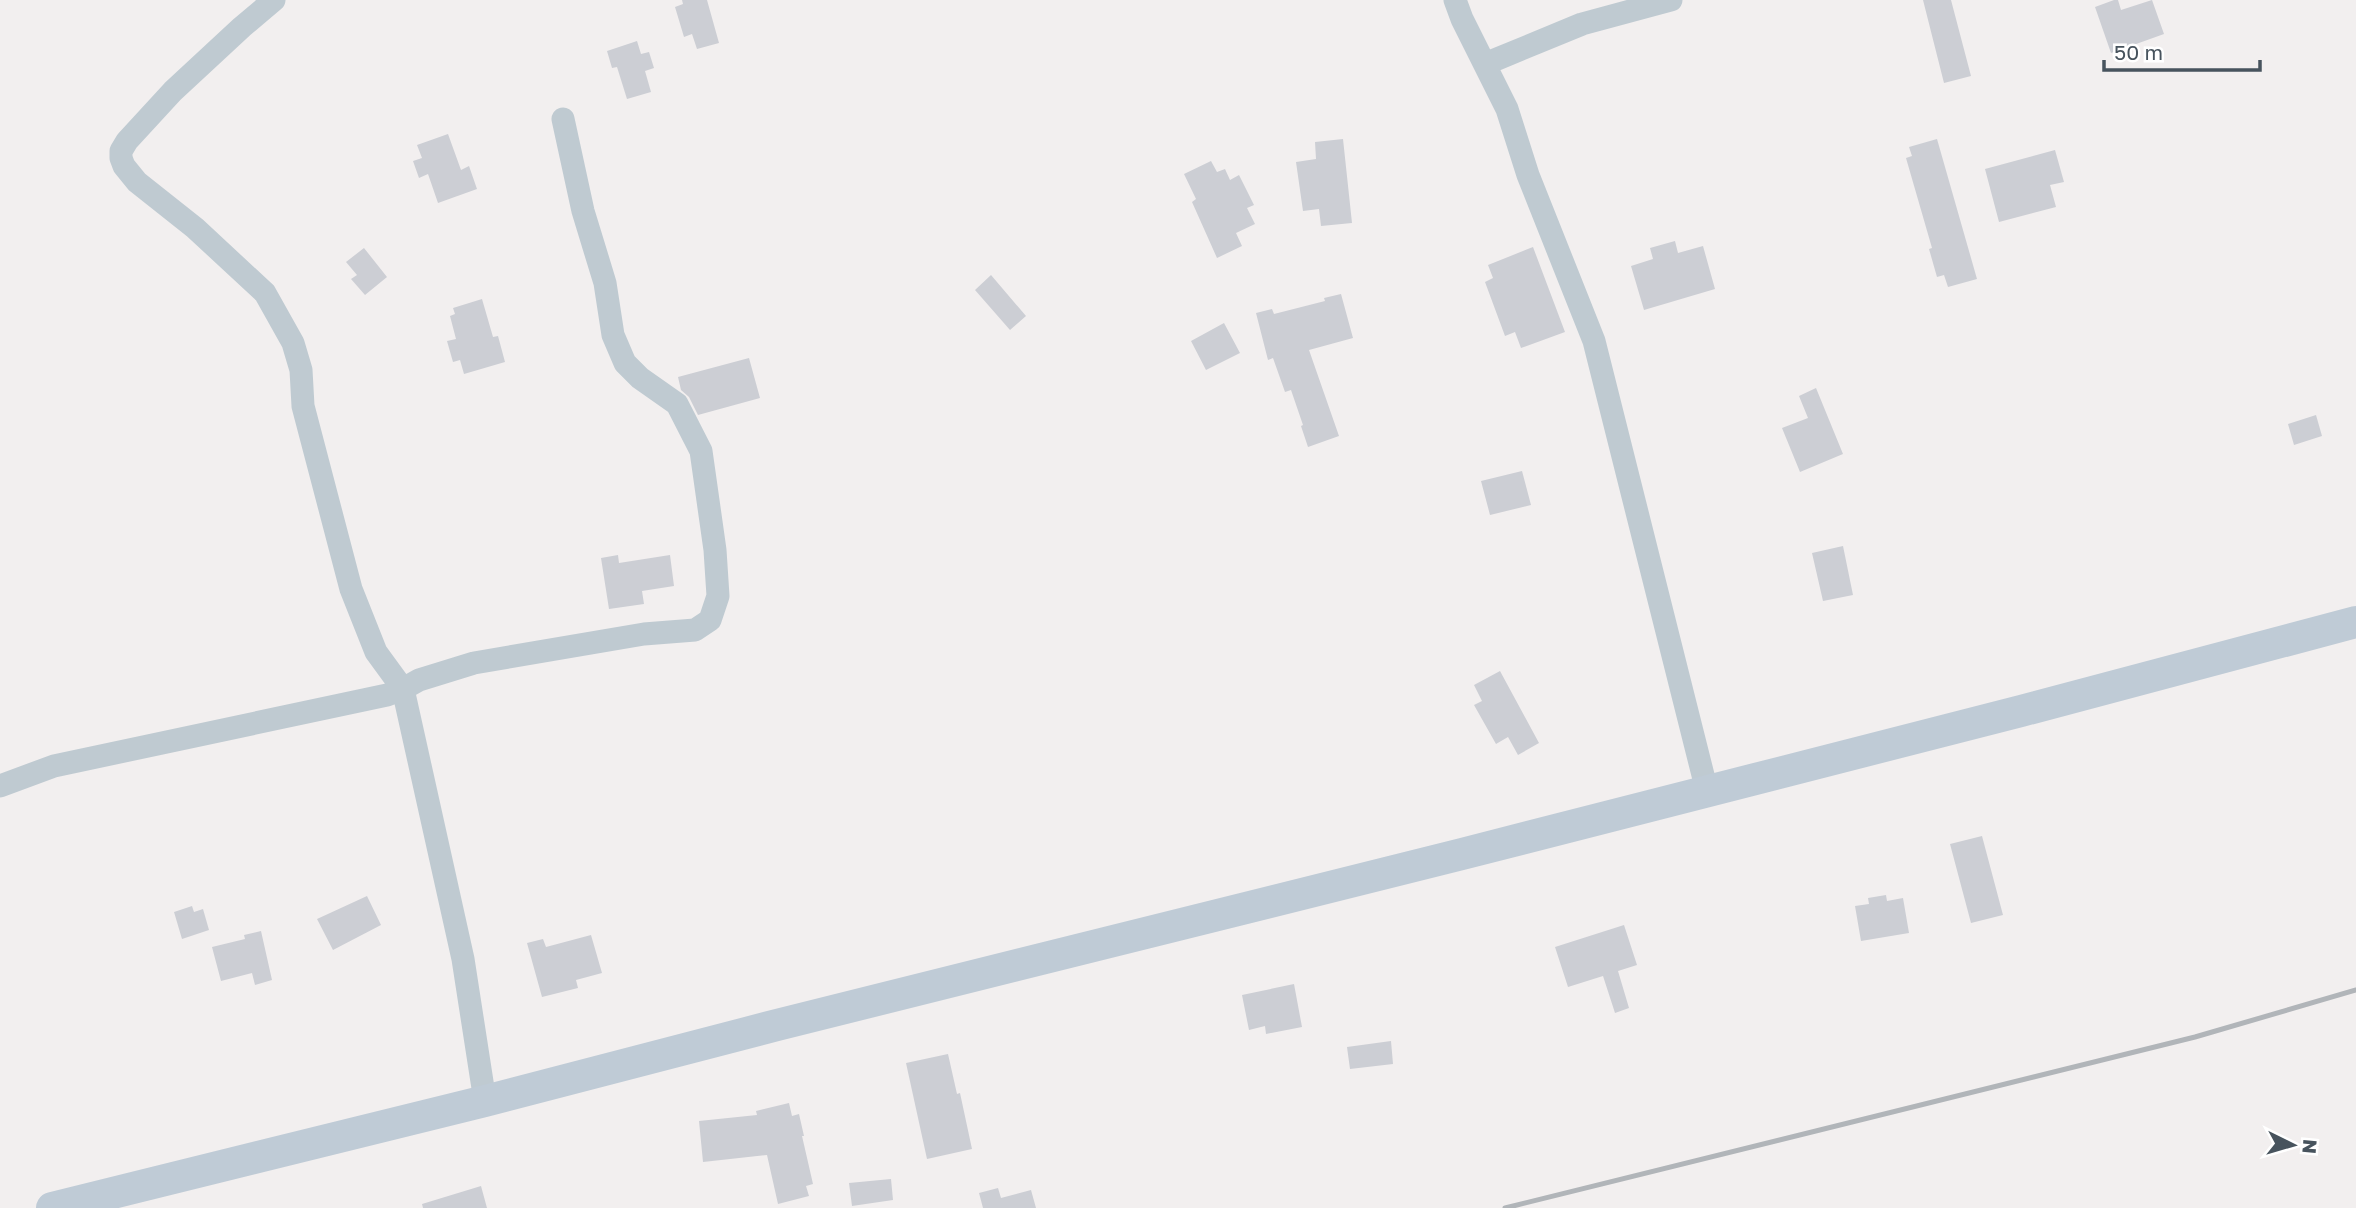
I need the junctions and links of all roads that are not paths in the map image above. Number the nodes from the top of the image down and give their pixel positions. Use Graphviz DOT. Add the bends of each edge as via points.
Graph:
graph roads {
  1 [pos="274,0"];
  2 [pos="1455,0"];
  3 [pos="1671,0"];
  4 [pos="1485,64"];
  5 [pos="563,119"];
  6 [pos="2356,622"];
  7 [pos="403,689"];
  8 [pos="0,786"];
  9 [pos="1707,791"];
  10 [pos="485,1101"];
  11 [pos="52,1208"];
  1 -- 7 [label="street" via="173,91 127,141 121,158 137,181 265,293 293,343 301,370 303,406 351,589 376,652"];
  2 -- 4 [label="street"];
  3 -- 4 [label="street" via="1582,24"];
  4 -- 9 [label="street" via="1507,109 1528,175 1594,341"];
  5 -- 7 [label="street" via="605,283 613,335 625,363 677,404 701,451 718,596 710,620 695,630 644,634 474,663"];
  6 -- 9 [label="street"];
  7 -- 8 [label="street" via="54,766"];
  7 -- 10 [label="street" via="463,959"];
  9 -- 10 [label="street"];
  10 -- 11 [label="street"];
}
